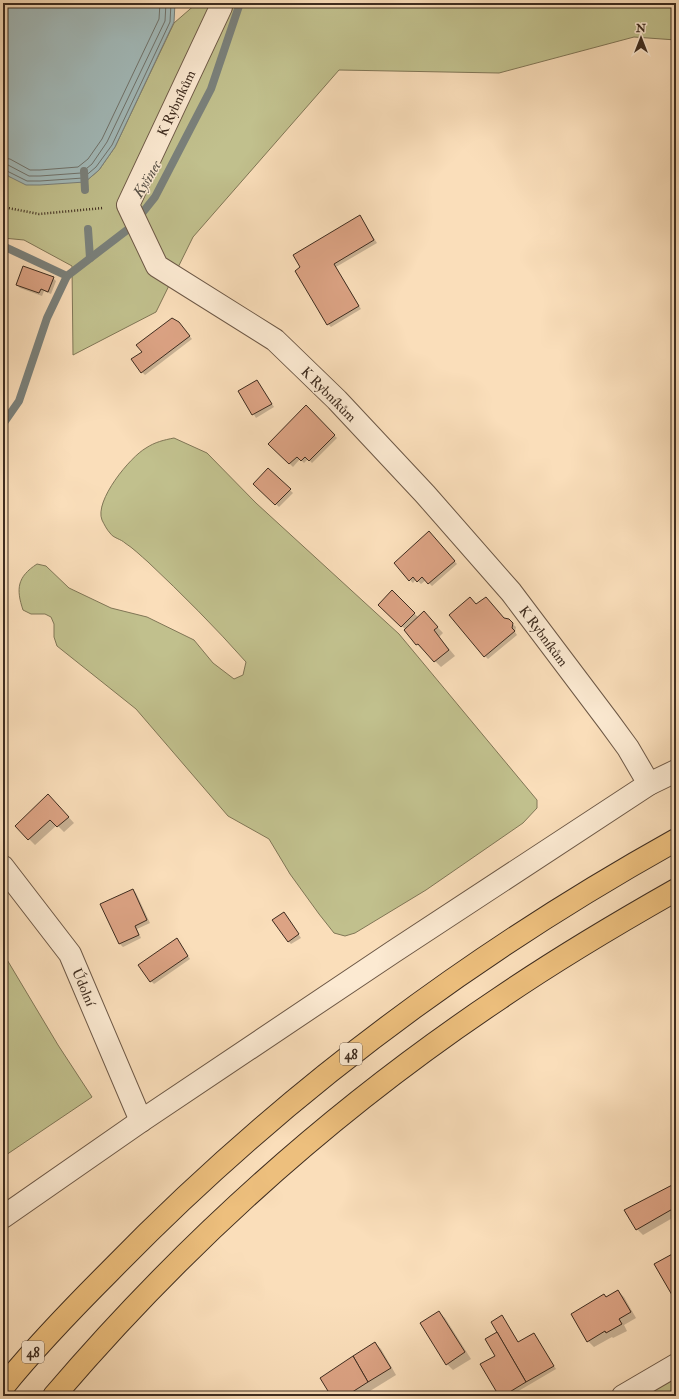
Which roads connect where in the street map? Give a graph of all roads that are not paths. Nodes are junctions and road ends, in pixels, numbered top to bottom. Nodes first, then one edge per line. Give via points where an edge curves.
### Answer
1 (221, 3) edge
2 (676, 771) edge
3 (649, 784) junction
4 (676, 840) edge
5 (3, 867) edge
6 (676, 890) edge
7 (141, 1121) junction
8 (3, 1217) edge
9 (676, 1365) edge
10 (3, 1387) edge
11 (54, 1396) edge
12 (623, 1396) edge

1 - 3 street, K Rybníkům via 128,206 157,266 275,340 342,406 425,494 511,592 628,748
2 - 3 street
3 - 7 street via 392,952
4 - 10 highway, 48 via 591,890 459,974 301,1094 223,1161 135,1245 64,1317
5 - 7 street, Údolní via 70,954
6 - 11 highway via 572,950 498,999 376,1088 321,1132 228,1215 132,1308
7 - 8 street
9 - 12 street

